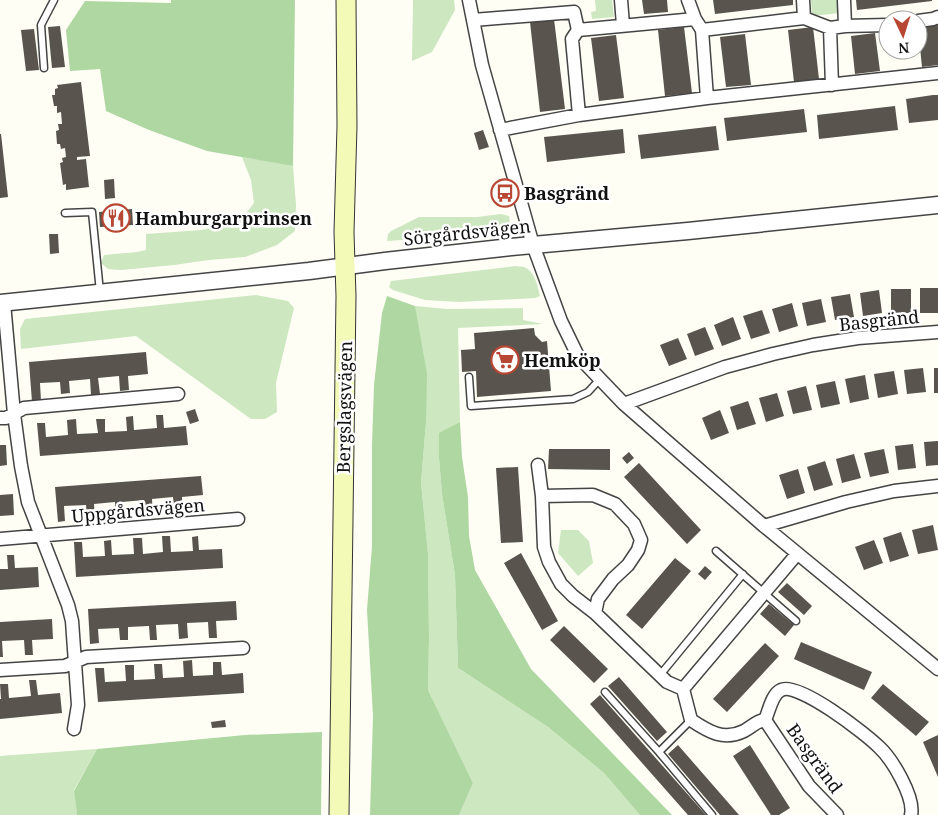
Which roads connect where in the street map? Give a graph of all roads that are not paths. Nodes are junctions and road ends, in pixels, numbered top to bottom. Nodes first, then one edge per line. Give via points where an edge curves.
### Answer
1 (54, 0) edge
2 (346, 0) edge
3 (469, 0) edge
4 (621, 0) edge
5 (688, 0) edge
6 (803, 0) edge
7 (844, 0) edge
8 (804, 18) junction
9 (695, 19) junction
10 (473, 20) junction
11 (878, 25) edge
12 (623, 26) junction
13 (845, 26) junction
14 (830, 28) junction
15 (578, 30) junction
16 (702, 30) junction
17 (44, 68) dead end
18 (938, 73) edge
19 (832, 85) junction
20 (707, 98) junction
21 (579, 115) junction
22 (500, 130) junction
23 (938, 205) edge
24 (65, 213) dead end
25 (533, 245) junction
26 (345, 266) junction
27 (101, 293) junction
28 (2, 303) edge
29 (938, 332) edge
30 (469, 377) dead end
31 (600, 379) junction
32 (178, 394) dead end
33 (624, 404) junction
34 (14, 414) junction
35 (0, 418) edge
36 (538, 465) dead end
37 (938, 486) edge
38 (542, 496) junction
39 (238, 519) dead end
40 (764, 526) junction
41 (41, 536) junction
42 (0, 539) edge
43 (716, 551) dead end
44 (797, 554) junction
45 (743, 574) junction
46 (764, 593) junction
47 (595, 613) junction
48 (796, 621) dead end
49 (243, 648) dead end
50 (75, 661) junction
51 (938, 669) edge
52 (0, 670) edge
53 (660, 675) junction
54 (683, 689) junction
55 (606, 692) dead end
56 (692, 720) junction
57 (765, 720) junction
58 (74, 729) dead end
59 (660, 752) junction
60 (339, 815) edge
61 (712, 815) edge
62 (837, 815) edge
63 (911, 815) edge

1 - 17 lane via 41,25
2 - 26 main road, Bergslagsvägen
3 - 10 street
4 - 12 street
5 - 9 street
6 - 8 street
7 - 13 street
8 - 14 street
8 - 16 street
9 - 12 street
9 - 16 street
10 - 15 street via 574,12
10 - 22 street
11 - 13 street
12 - 15 street
13 - 14 street
14 - 19 street
15 - 21 street via 572,39
16 - 20 street
18 - 19 street
19 - 20 street
20 - 21 street
21 - 22 street
22 - 25 street
23 - 25 street, Sörgårdsvägen
24 - 27 lane via 92,212
25 - 26 street, Sörgårdsvägen
25 - 31 street via 561,321 578,356
26 - 27 street, Sörgårdsvägen
26 - 60 main road, Bergslagsvägen
27 - 28 street, Sörgårdsvägen
28 - 34 street
29 - 33 street, Basgränd via 858,338 805,347 725,367
30 - 31 lane via 471,406 573,399 588,392
31 - 33 street
32 - 34 street via 24,408
33 - 40 street
34 - 35 street
34 - 41 street via 28,502
36 - 38 street
37 - 40 street via 884,493
38 - 47 street via 544,547 549,562 561,584
38 - 47 street via 593,495 615,504 634,524 641,540 638,550 598,599
39 - 41 street, Uppgårdsvägen
40 - 44 street
41 - 42 street, Uppgårdsvägen
41 - 50 street via 68,604
43 - 45 lane
44 - 46 street
44 - 51 street
45 - 46 lane
45 - 53 lane
46 - 48 lane
46 - 54 street
47 - 53 street
49 - 50 street via 86,657
50 - 52 street via 65,666
50 - 58 street via 78,705
53 - 54 street
54 - 56 street
55 - 59 lane
56 - 57 street, Basgränd via 716,734 731,736
56 - 59 lane
57 - 62 street, Basgränd via 809,786
57 - 63 street, Basgränd via 779,690 786,688 807,696 845,719 880,748 901,775
59 - 61 lane

